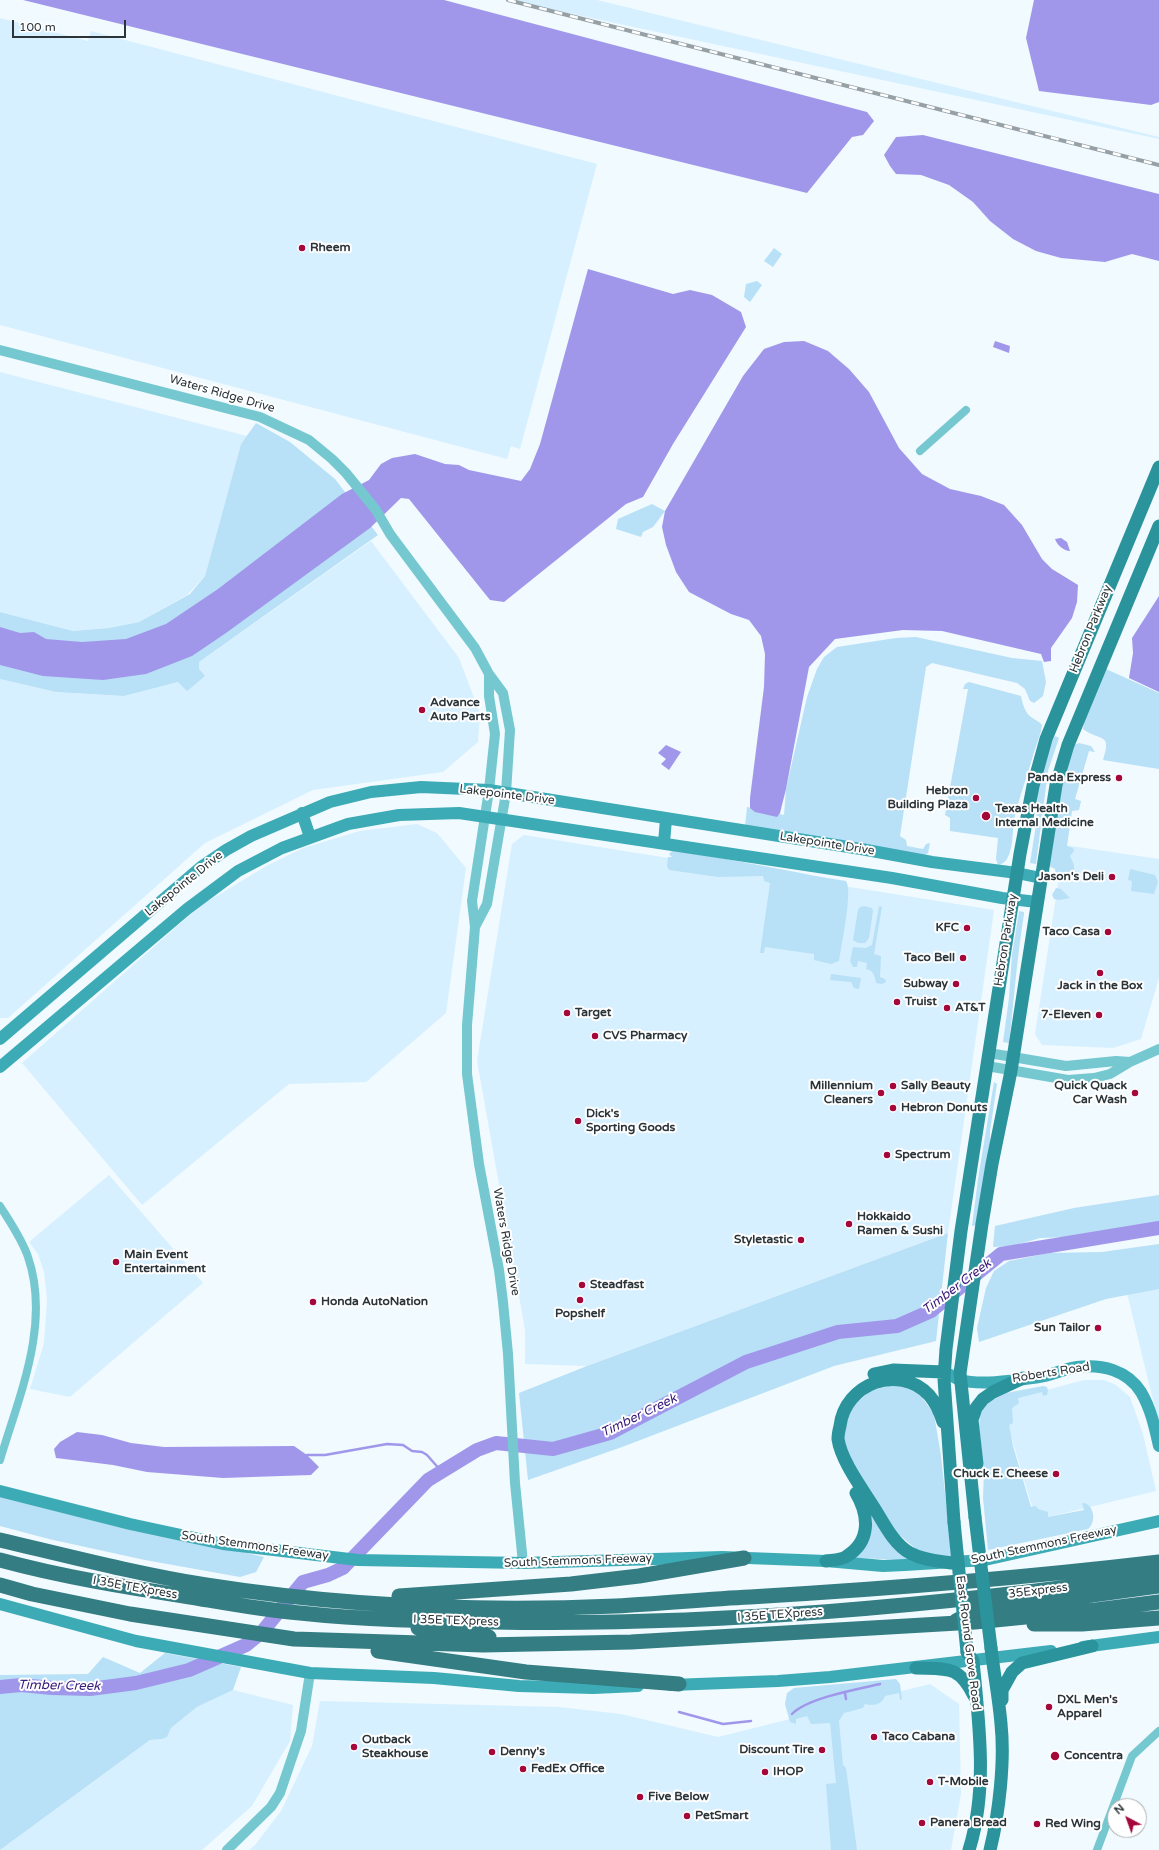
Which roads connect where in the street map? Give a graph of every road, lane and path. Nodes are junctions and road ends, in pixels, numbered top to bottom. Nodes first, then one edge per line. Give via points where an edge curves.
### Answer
1 (0, 350) edge
2 (966, 410) dead end
3 (920, 451) dead end
4 (1158, 471) edge
5 (1154, 489) edge
6 (1159, 526) edge
7 (489, 674) junction
8 (1053, 721) junction
9 (1075, 729) junction
10 (489, 790) junction
11 (506, 793) junction
12 (302, 813) junction
13 (484, 816) junction
14 (666, 818) junction
15 (501, 819) junction
16 (310, 837) junction
17 (664, 843) junction
18 (1017, 873) junction
19 (1041, 878) junction
20 (172, 892) junction
21 (1013, 899) junction
22 (1037, 902) junction
23 (187, 909) junction
24 (475, 927) junction
25 (10, 1031) junction
26 (0, 1039) edge
27 (25, 1047) junction
28 (1159, 1050) edge
29 (989, 1053) junction
30 (1130, 1062) junction
31 (1, 1064) edge
32 (1011, 1064) junction
33 (987, 1066) junction
34 (0, 1206) edge
35 (944, 1372) junction
36 (1023, 1378) junction
37 (960, 1380) junction
38 (947, 1436) junction
39 (1159, 1446) edge
40 (967, 1453) joint
41 (0, 1459) edge
42 (0, 1491) edge
43 (972, 1493) junction
44 (1159, 1521) edge
45 (0, 1540) edge
46 (0, 1552) edge
47 (1159, 1553) edge
48 (744, 1558) junction
49 (0, 1560) edge
50 (826, 1561) junction
51 (1159, 1562) edge
52 (523, 1563) junction
53 (951, 1563) junction
54 (1159, 1575) edge
55 (999, 1579) junction
56 (0, 1585) edge
57 (207, 1585) junction
58 (1159, 1586) edge
59 (338, 1600) junction
60 (1159, 1602) edge
61 (0, 1604) edge
62 (917, 1605) junction
63 (614, 1606) junction
64 (301, 1614) junction
65 (1159, 1618) edge
66 (1012, 1619) junction
67 (950, 1624) junction
68 (1159, 1637) edge
69 (294, 1640) junction
70 (550, 1645) junction
71 (1092, 1646) junction
72 (991, 1653) junction
73 (970, 1657) junction
74 (916, 1668) junction
75 (310, 1673) junction
76 (679, 1684) junction
77 (977, 1702) junction
78 (1002, 1726) junction
79 (1159, 1731) edge
80 (227, 1850) edge
81 (969, 1850) edge
82 (990, 1850) edge
83 (1097, 1850) edge

1 - 7 street, Waters Ridge Drive via 260,417 309,440 346,473 376,510 390,534 475,648
2 - 3 street
4 - 5 main road, Hebron Parkway
5 - 8 main road, Hebron Parkway
6 - 9 main road, Hebron Parkway
7 - 10 street, Waters Ridge Drive via 489,696 495,734
7 - 11 street, Waters Ridge Drive via 503,693 510,730
8 - 9 main road
8 - 18 main road, Hebron Parkway via 1033,786
9 - 19 main road, Hebron Parkway via 1056,785
10 - 11 main road, Lakepointe Drive
10 - 12 main road, Lakepointe Drive via 421,787 371,792 330,802
10 - 13 street, Waters Ridge Drive
11 - 14 main road, Lakepointe Drive
11 - 15 street, Waters Ridge Drive
12 - 16 main road
12 - 20 main road, Lakepointe Drive via 226,850
13 - 15 main road, Lakepointe Drive
13 - 16 main road, Lakepointe Drive via 459,813 399,814 348,824
13 - 24 street, Waters Ridge Drive via 472,901
14 - 17 main road
14 - 18 main road, Lakepointe Drive via 932,862
15 - 17 main road, Lakepointe Drive
15 - 24 street, Waters Ridge Drive via 487,904
16 - 23 main road, Lakepointe Drive via 282,848 238,871
17 - 21 main road, Lakepointe Drive
18 - 19 main road, Lakepointe Drive
18 - 21 main road, Hebron Parkway
19 - 22 main road, Hebron Parkway
20 - 23 main road
20 - 25 main road, Lakepointe Drive
21 - 22 main road, Lakepointe Drive
21 - 29 main road, Hebron Parkway
22 - 32 main road, Hebron Parkway
23 - 27 main road, Lakepointe Drive
24 - 52 street, Waters Ridge Drive via 467,1025 467,1074 479,1164 503,1302
25 - 26 main road, Lakepointe Drive
25 - 27 main road
27 - 31 main road, Lakepointe Drive
28 - 30 street
29 - 32 street
29 - 33 main road, Hebron Parkway
30 - 32 street via 1066,1066
30 - 32 street via 1110,1074 1068,1080
32 - 33 street
32 - 37 main road, Hebron Parkway via 982,1224
33 - 35 main road, Hebron Parkway via 961,1231
34 - 41 street via 28,1256 36,1302 35,1333
35 - 37 main road, Roberts Road
35 - 38 main road, Hebron Parkway
35 - 50 main road via 893,1370 877,1373 856,1385 842,1400 833,1420 832,1446 838,1463 865,1509 866,1524 862,1539 855,1550 846,1557
36 - 37 main road, Roberts Road via 983,1382
36 - 39 main road, Roberts Road via 1040,1377 1077,1367 1106,1367 1118,1371 1131,1380 1141,1392 1152,1415
36 - 43 main road via 993,1392 976,1408 972,1420 978,1478
37 - 40 main road, Hebron Parkway
38 - 53 main road via 937,1406 928,1394 910,1383 888,1380 867,1386 854,1395 842,1414 838,1438 844,1456 860,1485 900,1545 910,1553 923,1558
38 - 73 main road, East Round Grove Road, bridge
40 - 43 main road, East Round Grove Road
42 - 52 main road, South Stemmons Freeway via 161,1531 260,1549 358,1560
43 - 72 main road, East Round Grove Road, bridge
44 - 53 main road, South Stemmons Freeway via 985,1560
45 - 57 highway, South Stemmons Freeway via 136,1572
46 - 57 highway via 121,1578
47 - 55 highway
48 - 50 main road, South Stemmons Freeway
48 - 52 main road, South Stemmons Freeway via 694,1557
48 - 59 highway via 639,1576 572,1584
49 - 64 highway, I 35E TEXpress via 39,1571
50 - 53 main road, South Stemmons Freeway via 883,1566
51 - 55 highway, South Stemmons Freeway
54 - 62 highway, 35Express
55 - 63 highway, South Stemmons Freeway via 844,1592
56 - 69 highway via 39,1596 177,1622
57 - 59 highway, South Stemmons Freeway
58 - 67 highway via 975,1611
59 - 63 highway, South Stemmons Freeway via 470,1607
60 - 66 highway
61 - 75 main road via 136,1641
62 - 63 highway
62 - 64 highway, I 35E TEXpress via 704,1620 614,1623 454,1621
64 - 70 highway
65 - 66 highway via 1040,1625
66 - 67 highway
67 - 70 highway
68 - 71 main road
69 - 70 highway via 423,1645
69 - 76 highway via 526,1672
71 - 72 main road
71 - 78 main road via 1022,1663 1012,1672 1002,1690
72 - 73 main road
72 - 78 main road, East Round Grove Road
73 - 74 main road
73 - 77 main road, East Round Grove Road
74 - 76 main road via 778,1681
74 - 77 main road via 948,1669 960,1674
75 - 76 main road via 434,1678 519,1686 593,1688
75 - 80 street via 301,1731 280,1793 271,1808
77 - 81 main road, East Round Grove Road via 980,1773 978,1805
78 - 82 main road, East Round Grove Road via 1001,1773
79 - 83 street via 1132,1756

